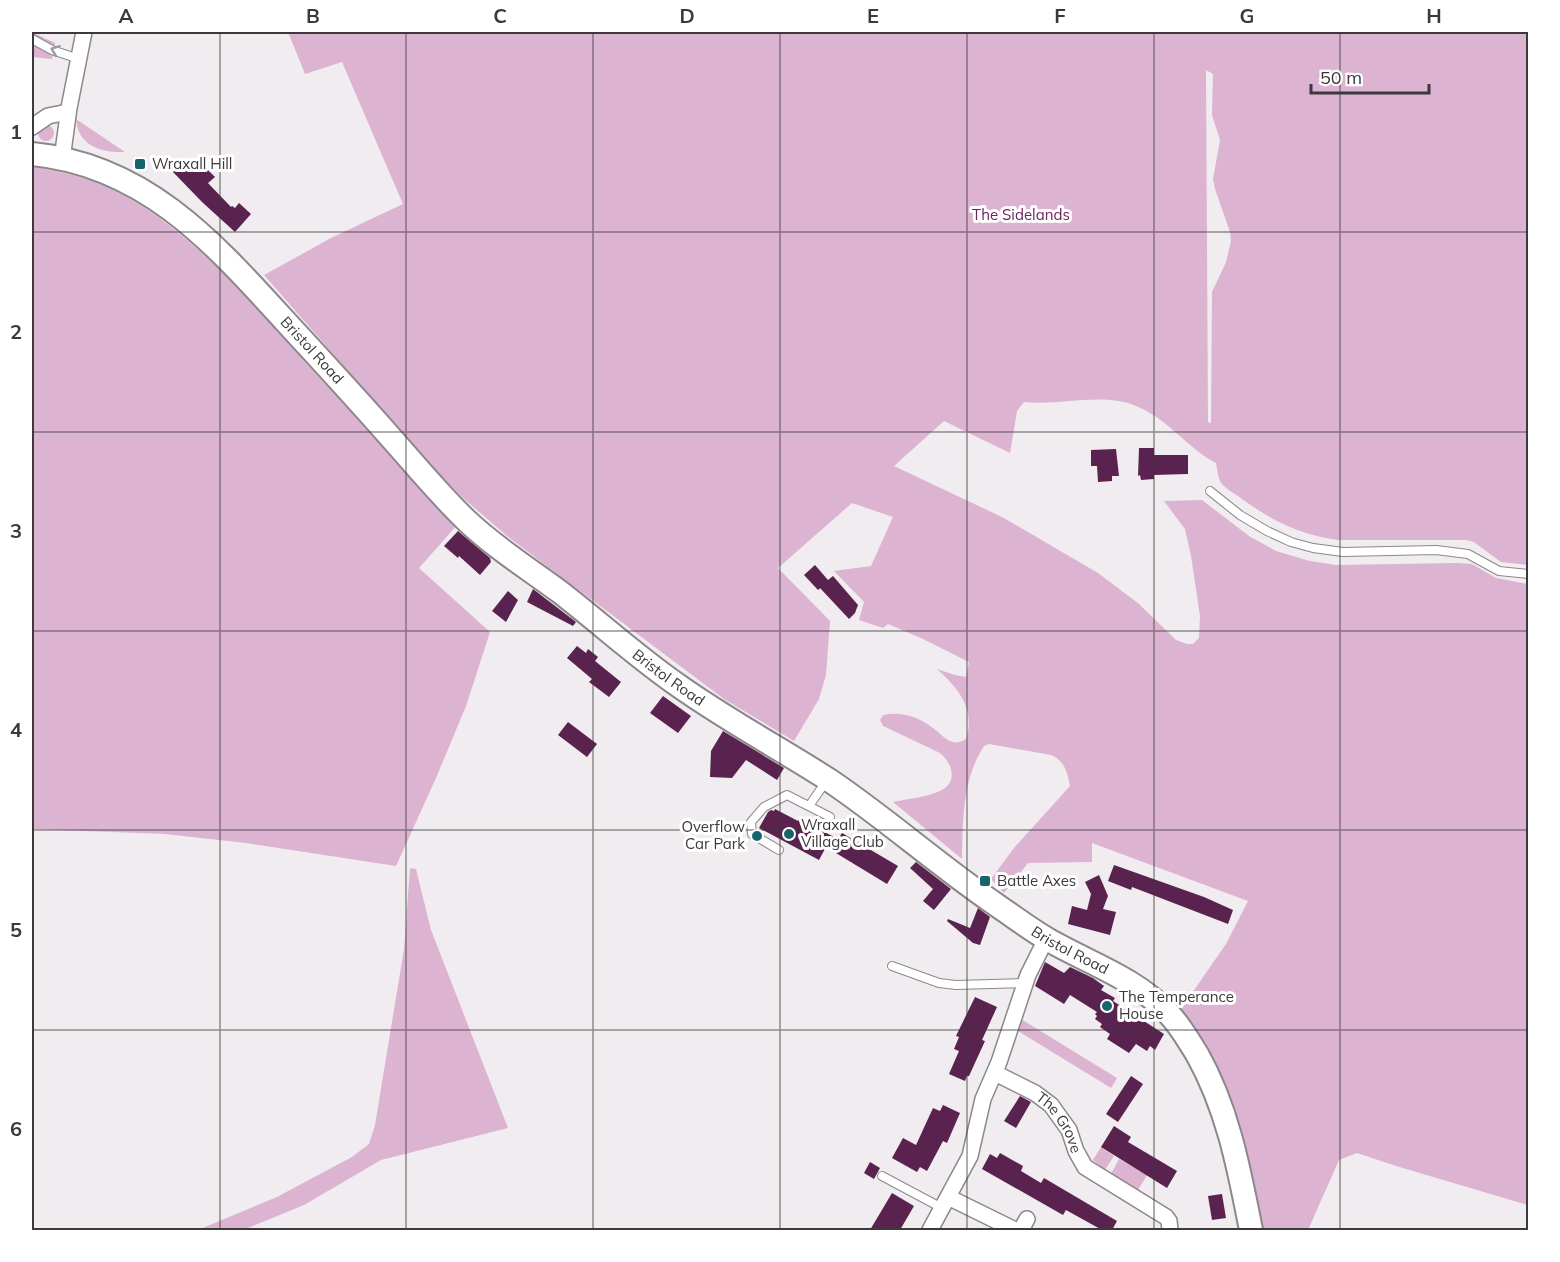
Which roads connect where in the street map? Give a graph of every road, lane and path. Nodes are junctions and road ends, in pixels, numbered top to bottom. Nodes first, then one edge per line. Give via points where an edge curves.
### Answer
1 (84, 32) edge
2 (32, 39) edge
3 (79, 59) junction
4 (68, 112) junction
5 (32, 127) edge
6 (32, 154) edge
7 (62, 159) junction
8 (1210, 491) dead end
9 (1528, 574) edge
10 (827, 780) junction
11 (809, 806) junction
12 (830, 817) dead end
13 (779, 850) dead end
14 (1046, 939) junction
15 (892, 966) dead end
16 (1025, 983) junction
17 (995, 1073) junction
18 (882, 1176) dead end
19 (945, 1202) junction
20 (930, 1230) edge
21 (1016, 1230) edge
22 (1170, 1230) edge
23 (1251, 1230) edge

1 - 3 street
3 -> 2 lane
3 - 4 street
4 - 5 street via 48,116
4 - 7 street
6 - 7 main road, Bristol Road
7 - 10 main road, Bristol Road via 123,180 188,221 237,268 469,523 679,687
8 - 9 lane via 1268,531 1313,548 1343,552 1436,550 1468,554 1499,571
10 - 11 lane
10 - 14 main road, Bristol Road
11 - 12 lane
11 - 13 lane via 788,795 764,807 751,822 752,834
14 - 16 street
14 - 23 main road, Bristol Road via 1137,987 1174,1018 1209,1075 1218,1098
15 - 16 lane via 939,983
16 - 17 street
17 - 19 street via 980,1110 970,1156
17 - 22 street, The Grove via 1043,1099 1064,1121 1085,1167 1141,1209 1168,1219
18 - 19 lane
19 - 20 street
19 - 21 street

